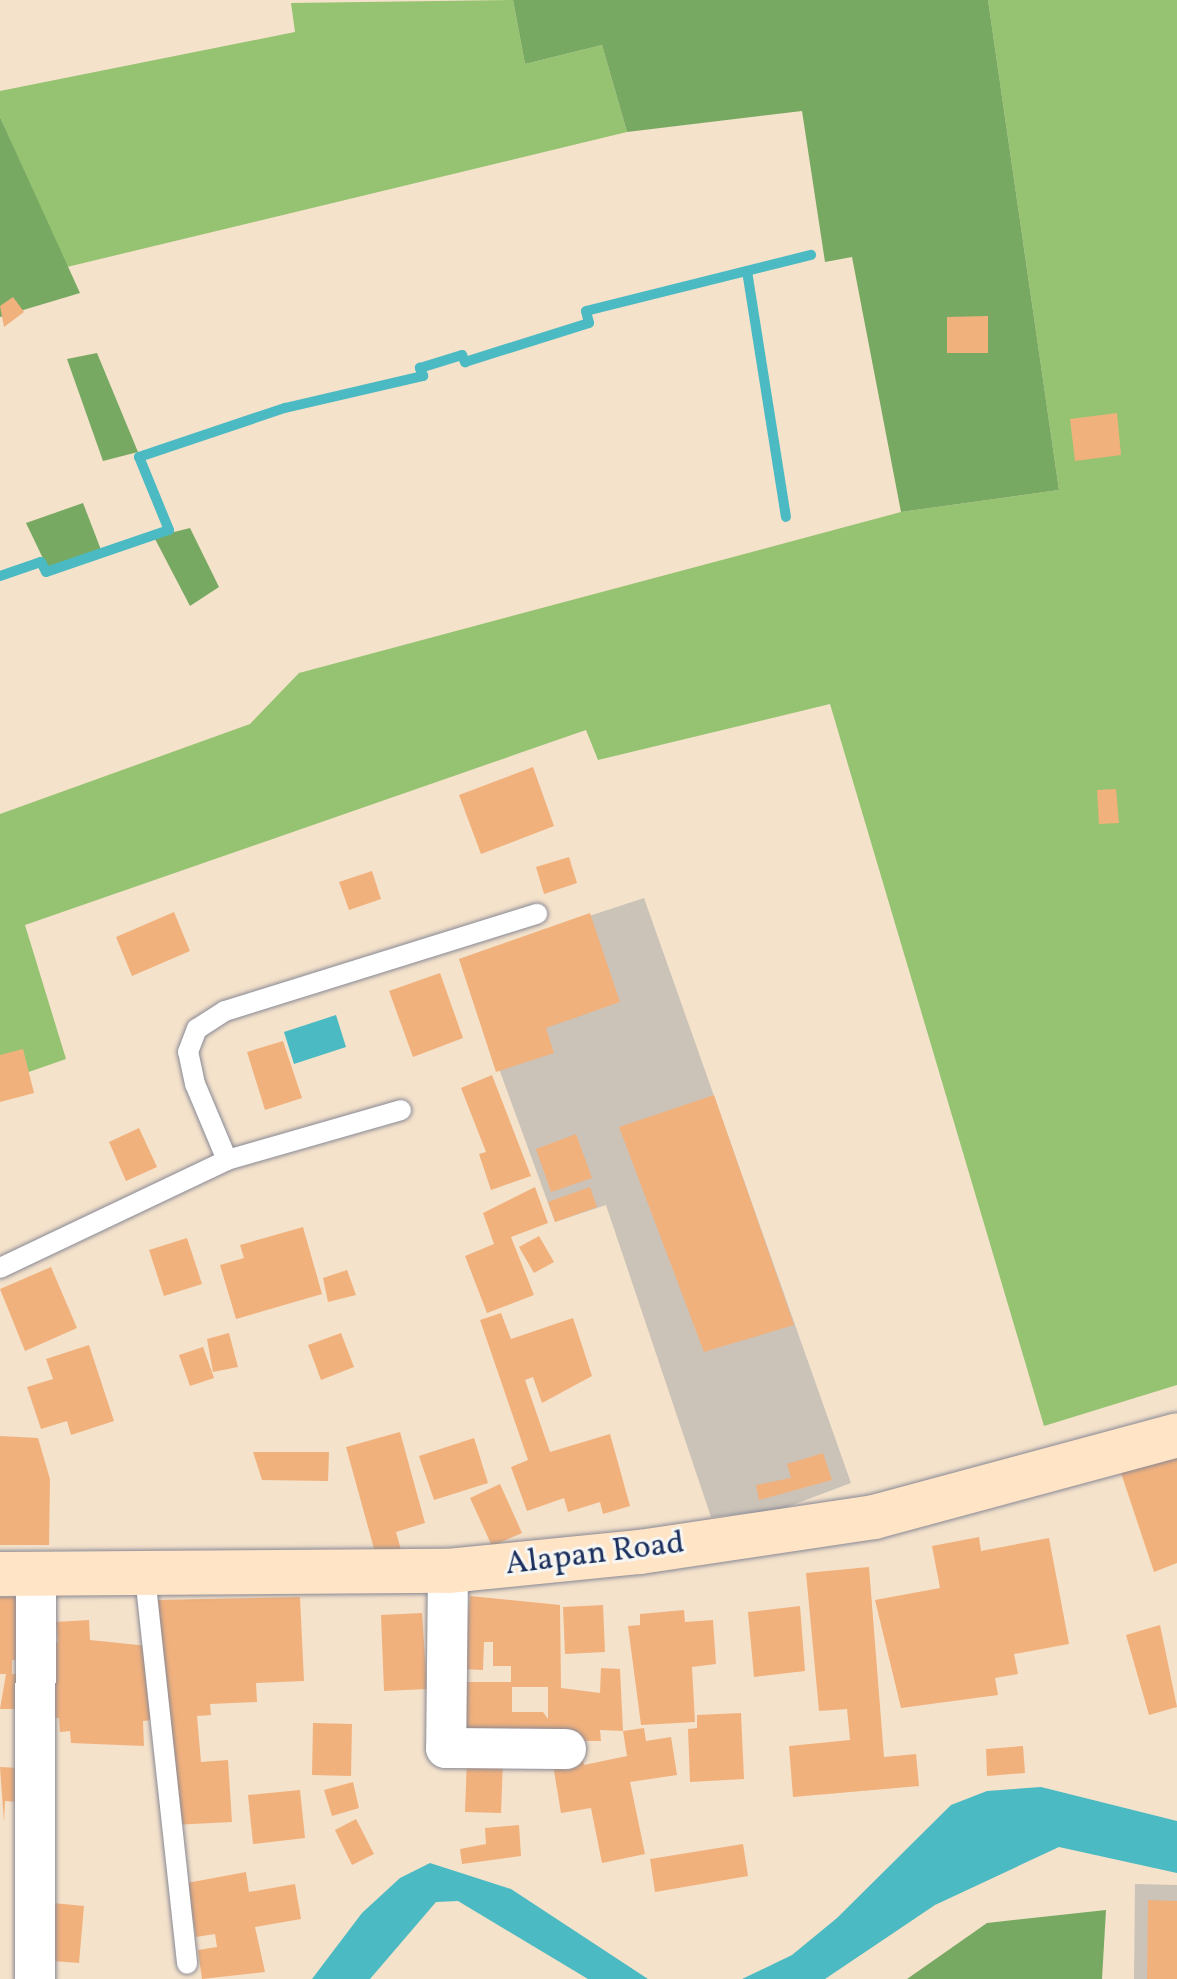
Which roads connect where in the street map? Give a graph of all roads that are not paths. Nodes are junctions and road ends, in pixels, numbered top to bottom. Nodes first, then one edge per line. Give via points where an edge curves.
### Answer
1 (537, 914) dead end
2 (401, 1110) dead end
3 (227, 1160) junction
4 (0, 1268) edge
5 (1177, 1435) edge
6 (448, 1571) junction
7 (18, 1576) edge
8 (145, 1576) junction
9 (566, 1749) dead end
10 (187, 1964) dead end
11 (35, 1979) edge

1 - 3 lane via 225,1011 197,1029 188,1052 195,1084
2 - 3 lane
3 - 4 lane
5 - 6 street, Alapan Road via 874,1517
6 - 8 street, Alapan Road
6 - 9 street via 446,1748
7 - 8 street, Alapan Road
7 - 11 street
8 - 10 lane

